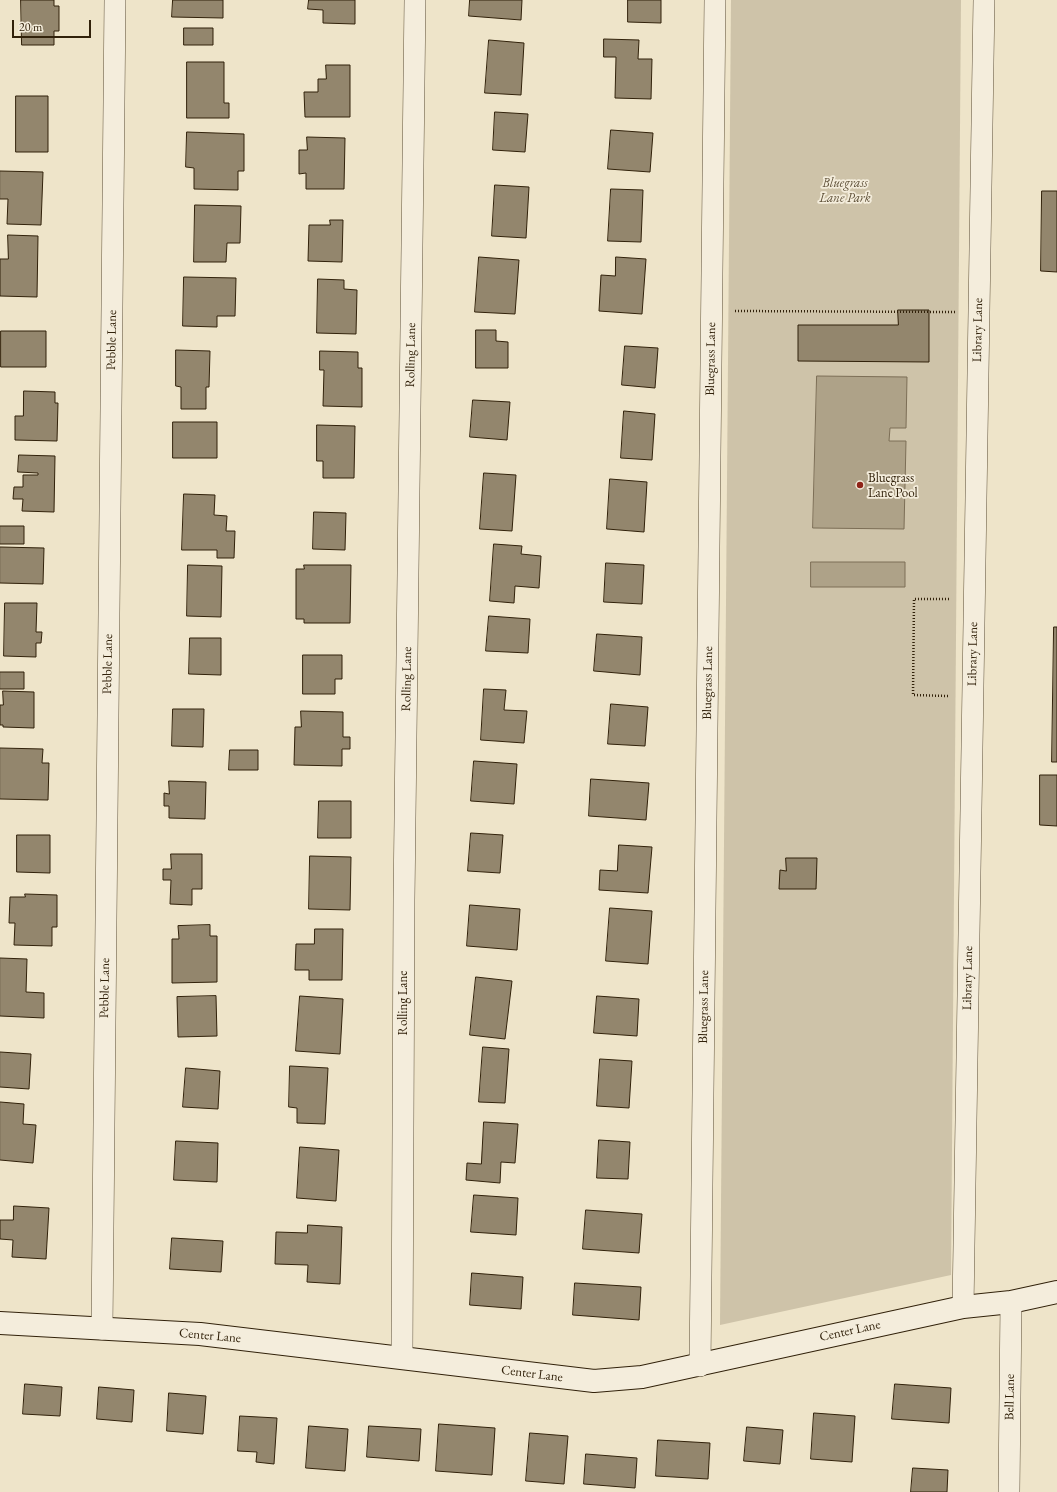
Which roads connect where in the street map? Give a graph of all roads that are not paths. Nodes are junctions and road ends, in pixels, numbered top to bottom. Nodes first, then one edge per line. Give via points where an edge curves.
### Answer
1 (115, 0) edge
2 (415, 0) edge
3 (715, 0) edge
4 (984, 0) edge
5 (1057, 1292) edge
6 (1011, 1302) junction
7 (963, 1307) junction
8 (0, 1323) edge
9 (102, 1329) junction
10 (402, 1358) junction
11 (700, 1366) junction
12 (1009, 1492) edge

1 - 9 street, Pebble Lane
2 - 10 street, Rolling Lane via 404,908
3 - 11 street, Bluegrass Lane
4 - 7 street, Library Lane
5 - 6 street, Center Lane
6 - 7 street, Center Lane
6 - 12 street, Bell Lane
7 - 11 street, Center Lane
8 - 9 street, Center Lane
9 - 10 street, Center Lane via 200,1334
10 - 11 street, Center Lane via 594,1381 642,1377

